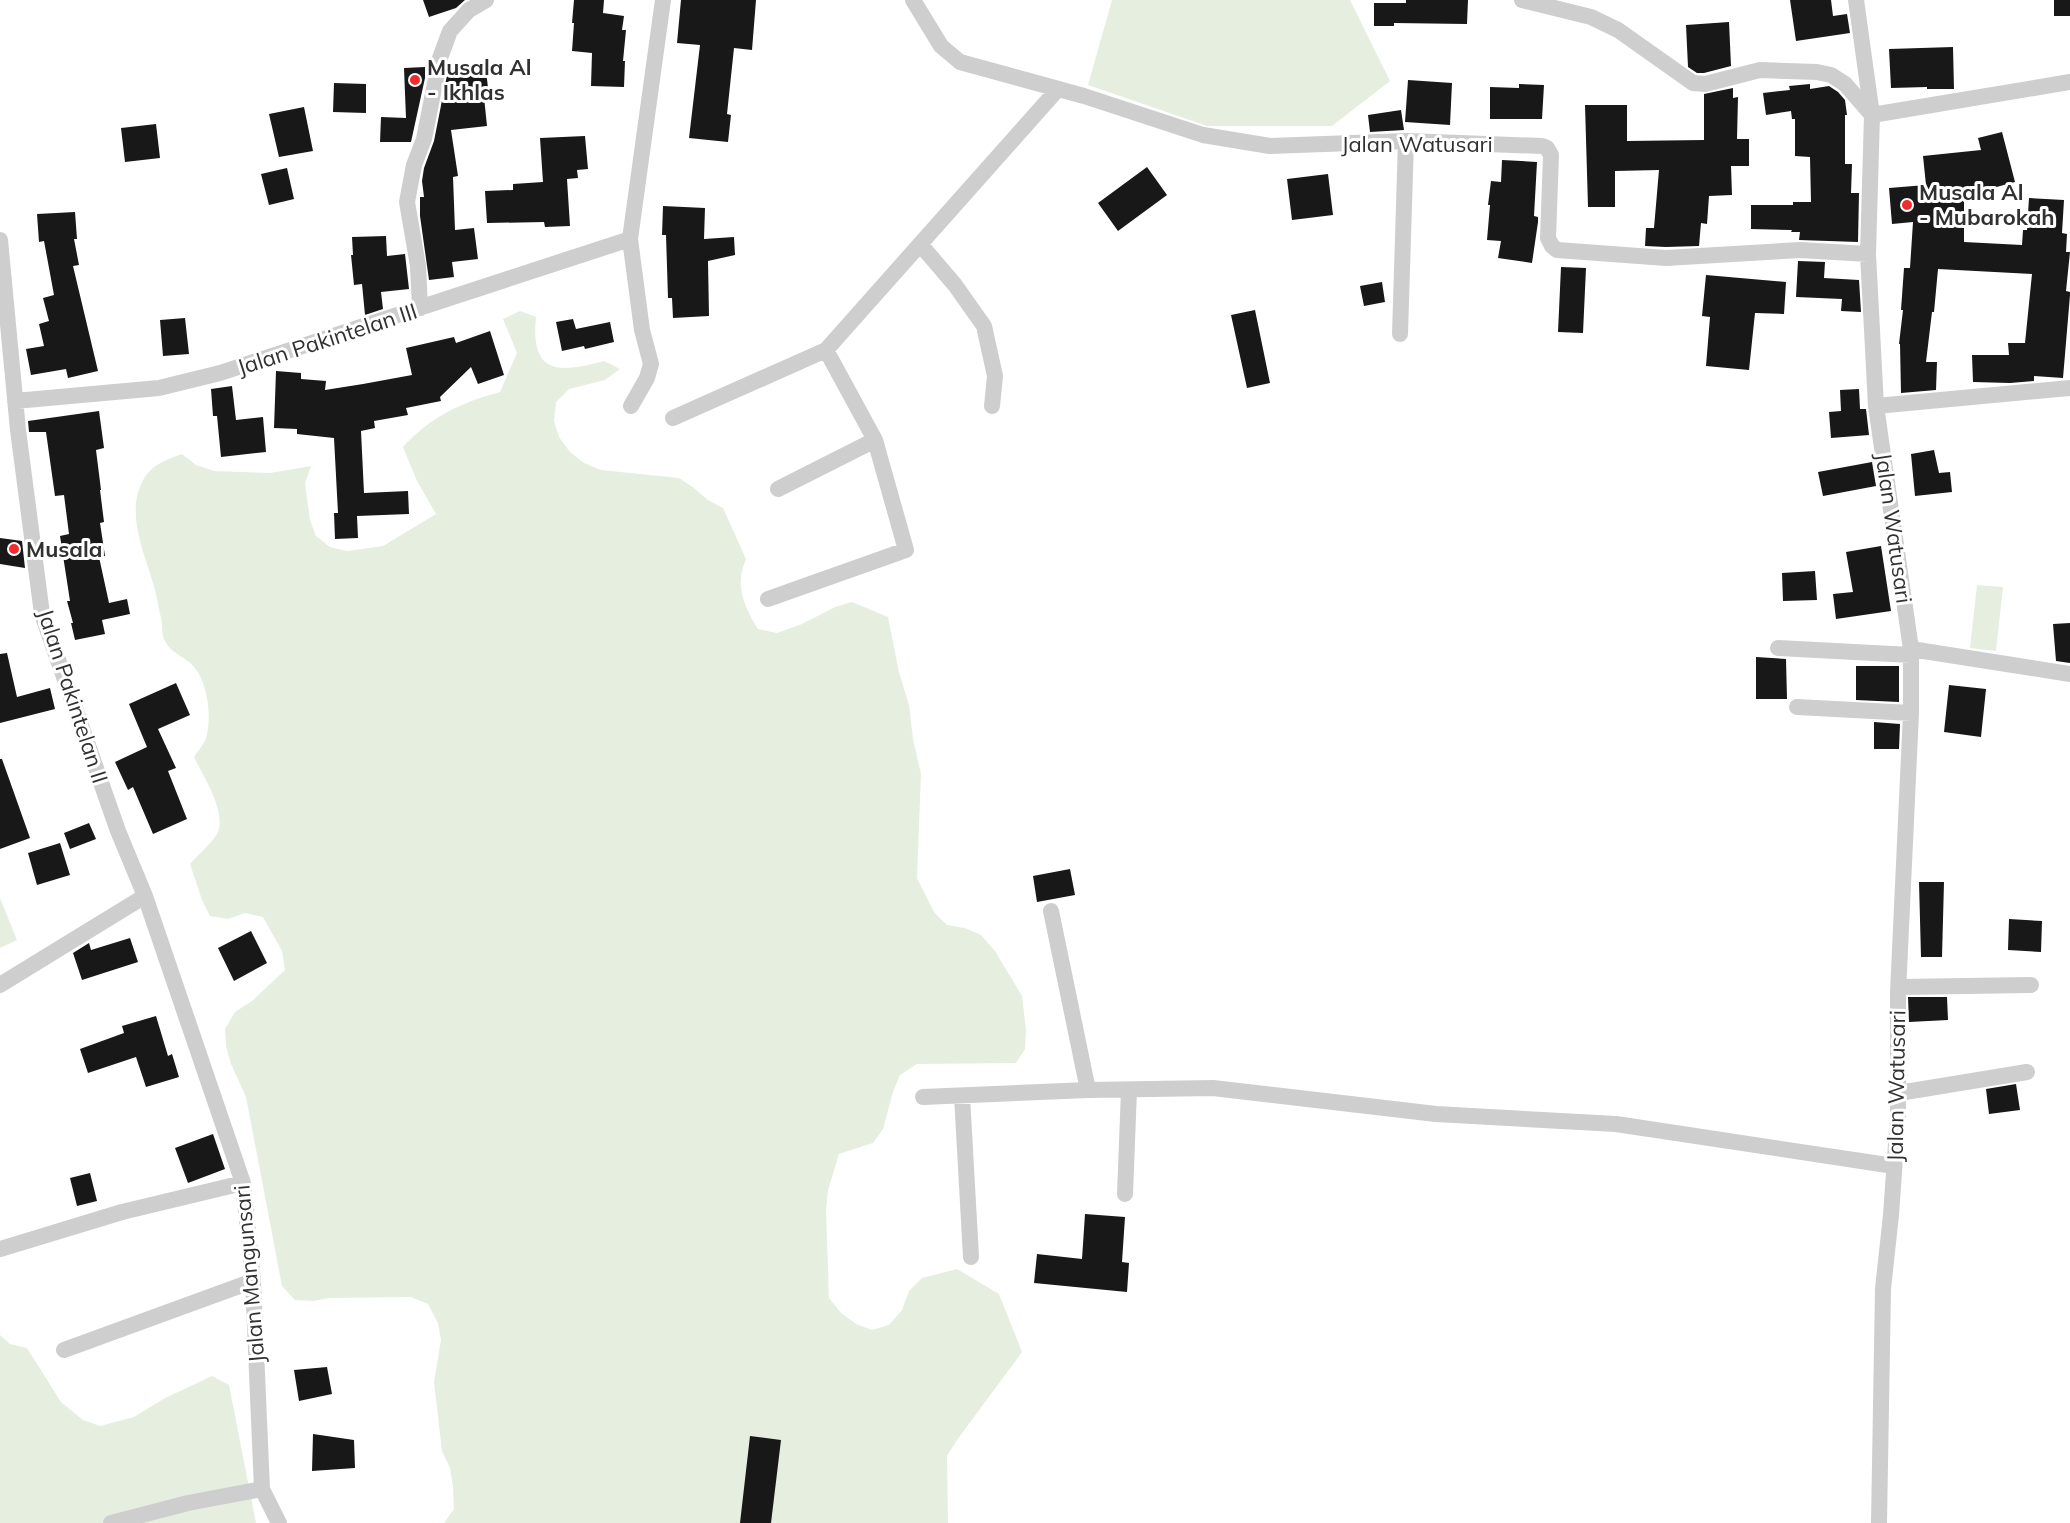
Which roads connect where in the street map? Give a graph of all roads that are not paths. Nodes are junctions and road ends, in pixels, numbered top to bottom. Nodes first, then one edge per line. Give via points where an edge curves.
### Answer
1 (486, 0) edge
2 (663, 0) edge
3 (913, 0) edge
4 (1522, 0) edge
5 (1856, 0) edge
6 (2070, 82) edge
7 (1058, 89) junction
8 (1872, 115) junction
9 (1406, 141) junction
10 (630, 238) junction
11 (0, 240) edge
12 (920, 244) junction
13 (1868, 254) junction
14 (420, 308) junction
15 (1400, 334) dead end
16 (826, 350) junction
17 (2070, 388) edge
18 (15, 402) junction
19 (631, 406) dead end
20 (992, 406) dead end
21 (1876, 406) junction
22 (673, 418) dead end
23 (875, 440) junction
24 (778, 489) dead end
25 (768, 599) dead end
26 (1778, 648) dead end
27 (1911, 652) junction
28 (2070, 674) edge
29 (1797, 706) dead end
30 (1911, 713) junction
31 (145, 896) junction
32 (1051, 911) dead end
33 (0, 985) edge
34 (2031, 986) dead end
35 (1899, 987) junction
36 (2027, 1072) dead end
37 (1088, 1090) junction
38 (1129, 1090) junction
39 (1899, 1093) junction
40 (962, 1096) junction
41 (923, 1097) dead end
42 (1894, 1166) junction
43 (243, 1183) junction
44 (1125, 1194) dead end
45 (0, 1249) edge
46 (970, 1257) dead end
47 (253, 1281) junction
48 (64, 1350) dead end
49 (262, 1489) junction
50 (111, 1523) edge
51 (279, 1523) edge
52 (1879, 1523) edge

1 - 14 street via 469,10 450,31 414,165 407,202 418,266
2 - 10 street
3 - 7 street, Jalan Watusari via 941,46 960,62
4 - 8 street via 1600,21 1693,83 1705,84 1760,70 1818,72 1845,84
5 - 8 street, Jalan Watusari
6 - 8 street
7 - 9 street, Jalan Watusari via 1203,135 1270,146
7 - 12 street
8 - 13 street, Jalan Watusari
9 - 13 street, Jalan Watusari via 1547,148 1551,155 1548,238 1557,250 1666,258 1800,250
9 - 15 street
10 - 14 street, Jalan Pakintelan III
10 - 19 street via 642,330 651,364
11 - 18 street, Jalan Pakintelan II
12 - 16 street
12 - 20 street via 984,326 995,376
13 - 21 street, Jalan Watusari
14 - 18 street, Jalan Pakintelan III via 220,374 159,388
16 - 22 street
16 - 23 street
17 - 21 street
18 - 31 street, Jalan Pakintelan II via 42,614 118,831
21 - 27 street, Jalan Watusari
23 - 24 street
23 - 25 street via 906,550
26 - 27 street
27 - 28 street
27 - 30 street, Jalan Watusari
29 - 30 street
30 - 35 street, Jalan Watusari
31 - 33 street
31 - 43 street, Jalan Mangunsari
32 - 37 street
34 - 35 street
35 - 39 street, Jalan Watusari
36 - 39 street
37 - 38 street
37 - 40 street
38 - 42 street via 1213,1088 1436,1114 1616,1124
38 - 44 street
39 - 42 street, Jalan Watusari
40 - 41 street
40 - 46 street
42 - 52 street, Jalan Watusari via 1883,1289
43 - 45 street via 122,1212
43 - 47 street, Jalan Mangunsari
47 - 48 street
47 - 49 street, Jalan Mangunsari
49 - 50 street
49 - 51 street

